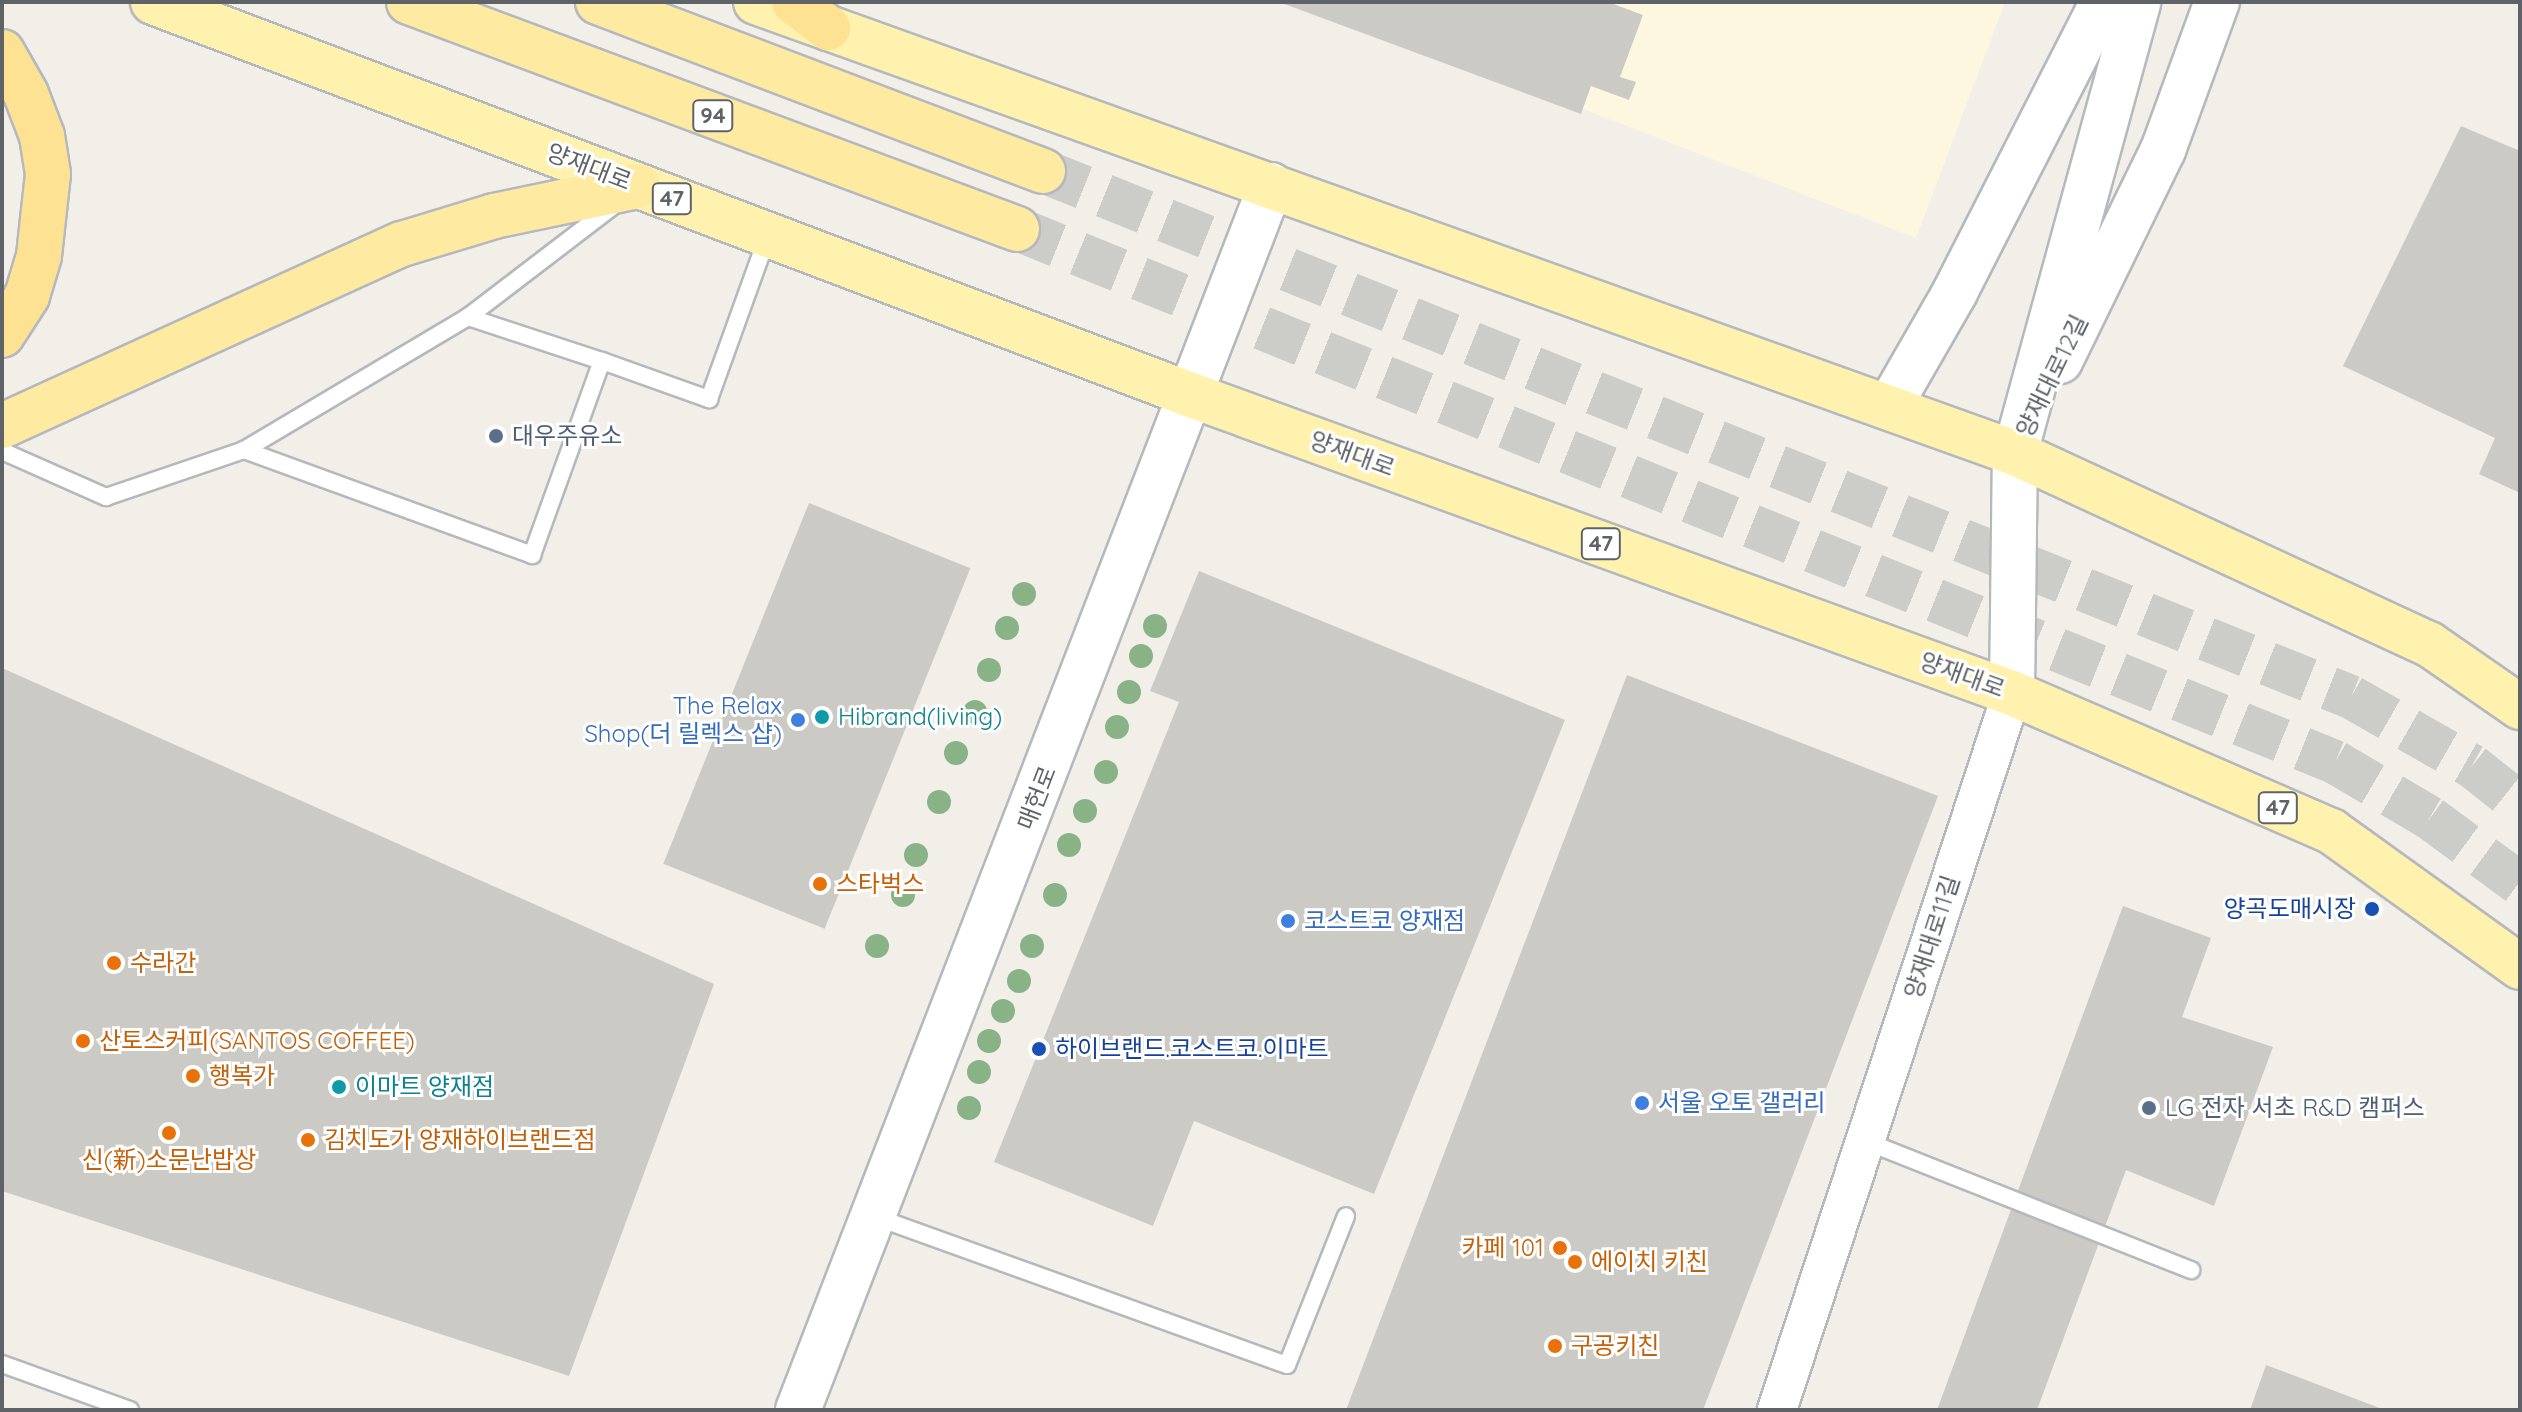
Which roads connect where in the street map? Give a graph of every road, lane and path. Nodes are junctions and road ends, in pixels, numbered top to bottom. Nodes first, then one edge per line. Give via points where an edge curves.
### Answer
1 (153, 2) edge
2 (409, 2) edge
3 (598, 2) edge
4 (756, 2) edge
5 (794, 2) edge
6 (2103, 2) edge
7 (2138, 2) edge
8 (2217, 2) edge
9 (828, 28) junction
10 (2, 52) edge
11 (1043, 171) tunnel mouth
12 (1271, 185) junction
13 (638, 186) junction
14 (1017, 229) tunnel mouth
15 (768, 235) junction
16 (468, 317) junction
17 (2, 335) edge
18 (602, 361) junction
19 (1191, 395) junction
20 (1889, 407) junction
21 (2, 426) edge
22 (244, 450) junction
23 (2, 451) edge
24 (2015, 453) junction
25 (2012, 693) junction
26 (2520, 707) edge
27 (2520, 967) edge
28 (1865, 1141) junction
29 (871, 1216) junction
30 (1346, 1216) dead end
31 (2191, 1270) dead end
32 (2, 1364) edge
33 (130, 1410) edge
34 (798, 1410) edge
35 (1777, 1410) edge

1 - 13 main road, 양재대로 / 47
2 - 14 highway, 94
3 - 11 highway
4 - 9 main road
5 - 9 highway
6 - 20 main road via 1955,292
7 - 24 main road, 양재대로12길
8 - 24 main road, 양재대로12길 via 2163,150
9 - 12 main road
10 - 17 highway via 42,136 48,174 39,256 27,296
12 - 19 main road, 매헌로
12 - 20 main road
13 - 15 main road, 양재대로 / 47
13 - 16 lane
13 - 21 highway via 494,216 402,244
15 - 18 lane via 709,399
15 - 19 main road, 양재대로 / 47
16 - 18 lane
16 - 22 lane
18 - 22 lane via 532,555
19 - 25 main road, 양재대로 / 47
19 - 29 main road, 매헌로 via 944,1041
20 - 24 main road
22 - 23 lane via 106,497
24 - 25 main road, 양재대로11길
24 - 26 main road via 2429,644
25 - 27 main road, 양재대로 / 47 via 2331,831
25 - 28 street, 양재대로11길
28 - 31 lane
28 - 35 street, 양재대로11길
29 - 30 lane via 1287,1365
29 - 34 main road, 매헌로
32 - 33 lane

